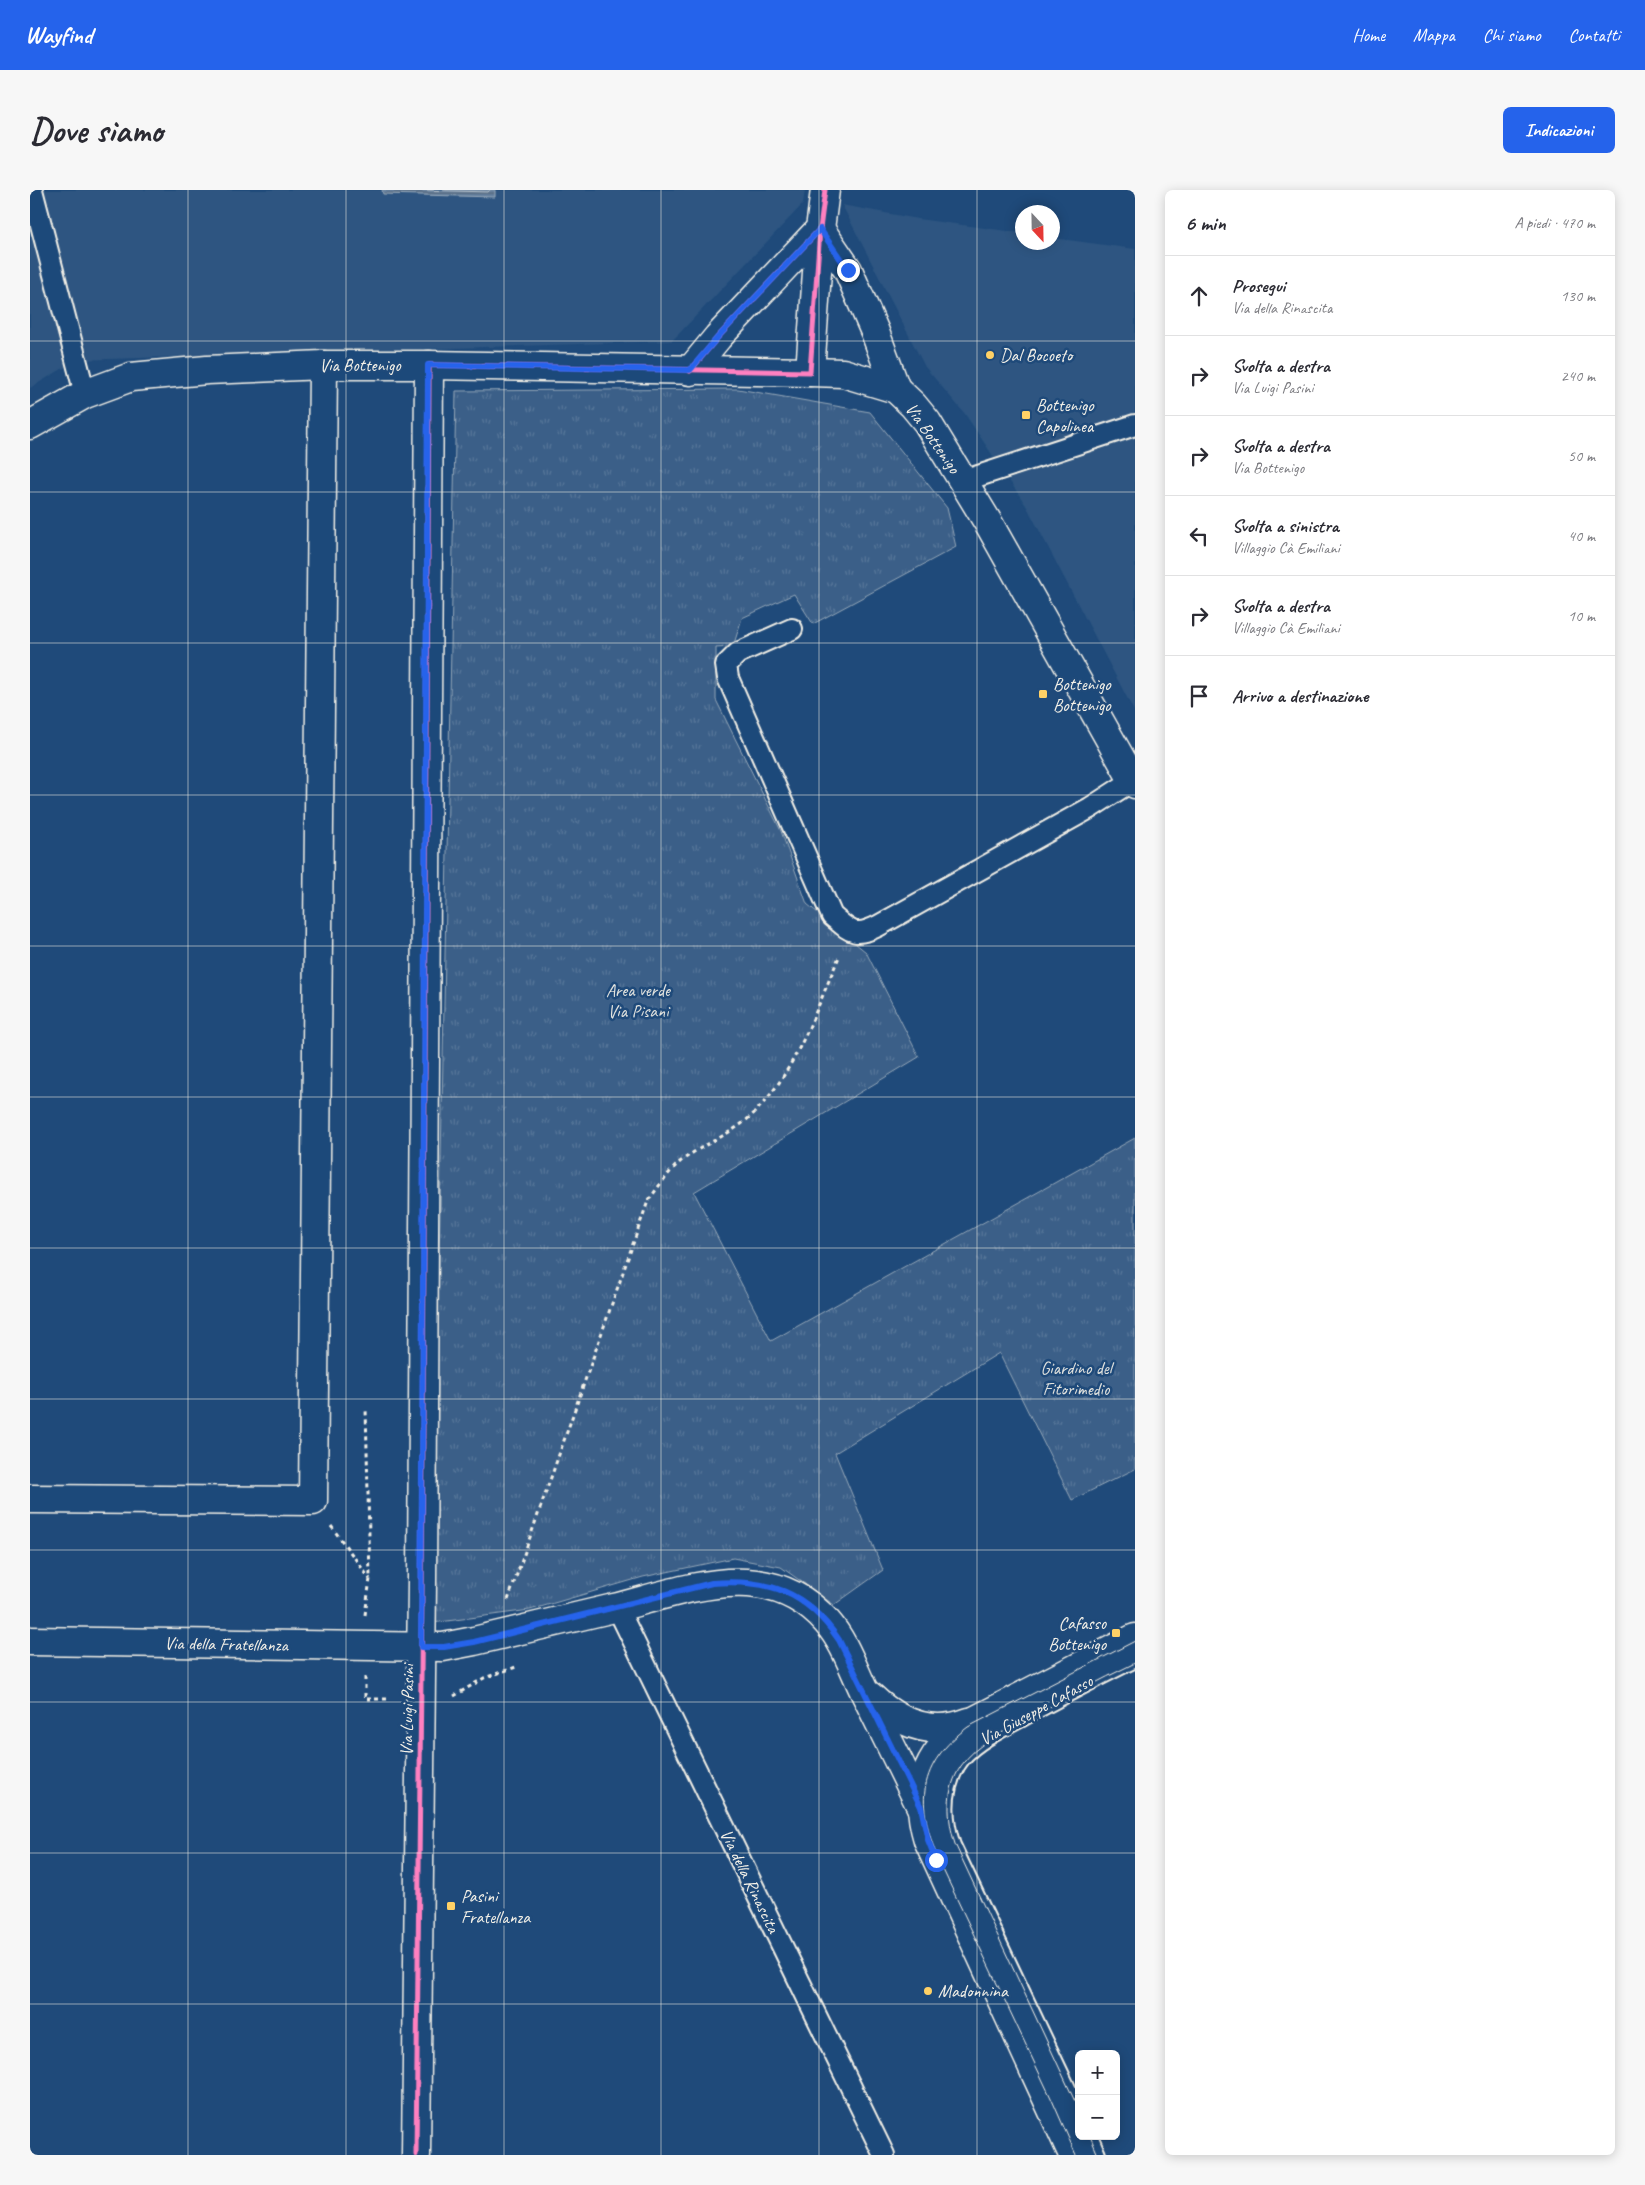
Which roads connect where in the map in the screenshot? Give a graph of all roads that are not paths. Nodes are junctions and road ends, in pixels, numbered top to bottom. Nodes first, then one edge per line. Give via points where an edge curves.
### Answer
1 (32, 190) edge
2 (823, 208) edge
3 (323, 365) junction
4 (428, 365) junction
5 (690, 370) junction
6 (810, 372) junction
7 (896, 389) junction
8 (85, 394) junction
9 (30, 425) edge
10 (1135, 425) edge
11 (963, 481) junction
12 (792, 629) dead end
13 (1134, 781) edge
14 (30, 1499) edge
15 (617, 1607) junction
16 (1135, 1638) edge
17 (30, 1642) edge
18 (421, 1647) junction
19 (1135, 1656) edge
20 (864, 1690) junction
21 (982, 1716) junction
22 (921, 1807) junction
23 (1075, 2110) edge
24 (1089, 2140) edge
25 (416, 2155) edge
26 (884, 2155) edge
27 (1073, 2155) edge
28 (1095, 2155) edge

1 - 8 lane
2 - 5 street
2 - 6 street
2 - 7 street
3 - 4 street, Via Bottenigo
3 - 8 street, Via Bottenigo via 131,377
3 - 14 street via 313,1501
4 - 5 street, Via Bottenigo
4 - 18 street, Via Luigi Pasini
5 - 6 street, Via Bottenigo
6 - 7 street, Via Bottenigo via 843,373
7 - 11 street, Via Bottenigo via 926,422
8 - 9 street, Via Bottenigo
10 - 11 lane
11 - 13 street, Via Bottenigo
12 - 13 lane via 738,653 726,665 728,678 832,916 850,932 866,932 878,926
15 - 18 street via 458,1645
15 - 20 street via 712,1583 766,1584 802,1600 828,1623
15 - 26 lane, Via della Rinascita
16 - 21 street, Via Giuseppe Cafasso
17 - 18 street, Via della Fratellanza
18 - 25 street, Via Luigi Pasini
19 - 23 lane, Via Giuseppe Cafasso via 983,1738 956,1763 944,1796 944,1818 950,1846
20 - 21 street via 896,1716 920,1727 951,1728
20 - 22 street
21 - 22 street via 955,1734 936,1754 926,1776
22 - 27 street via 936,1860
24 - 28 lane

